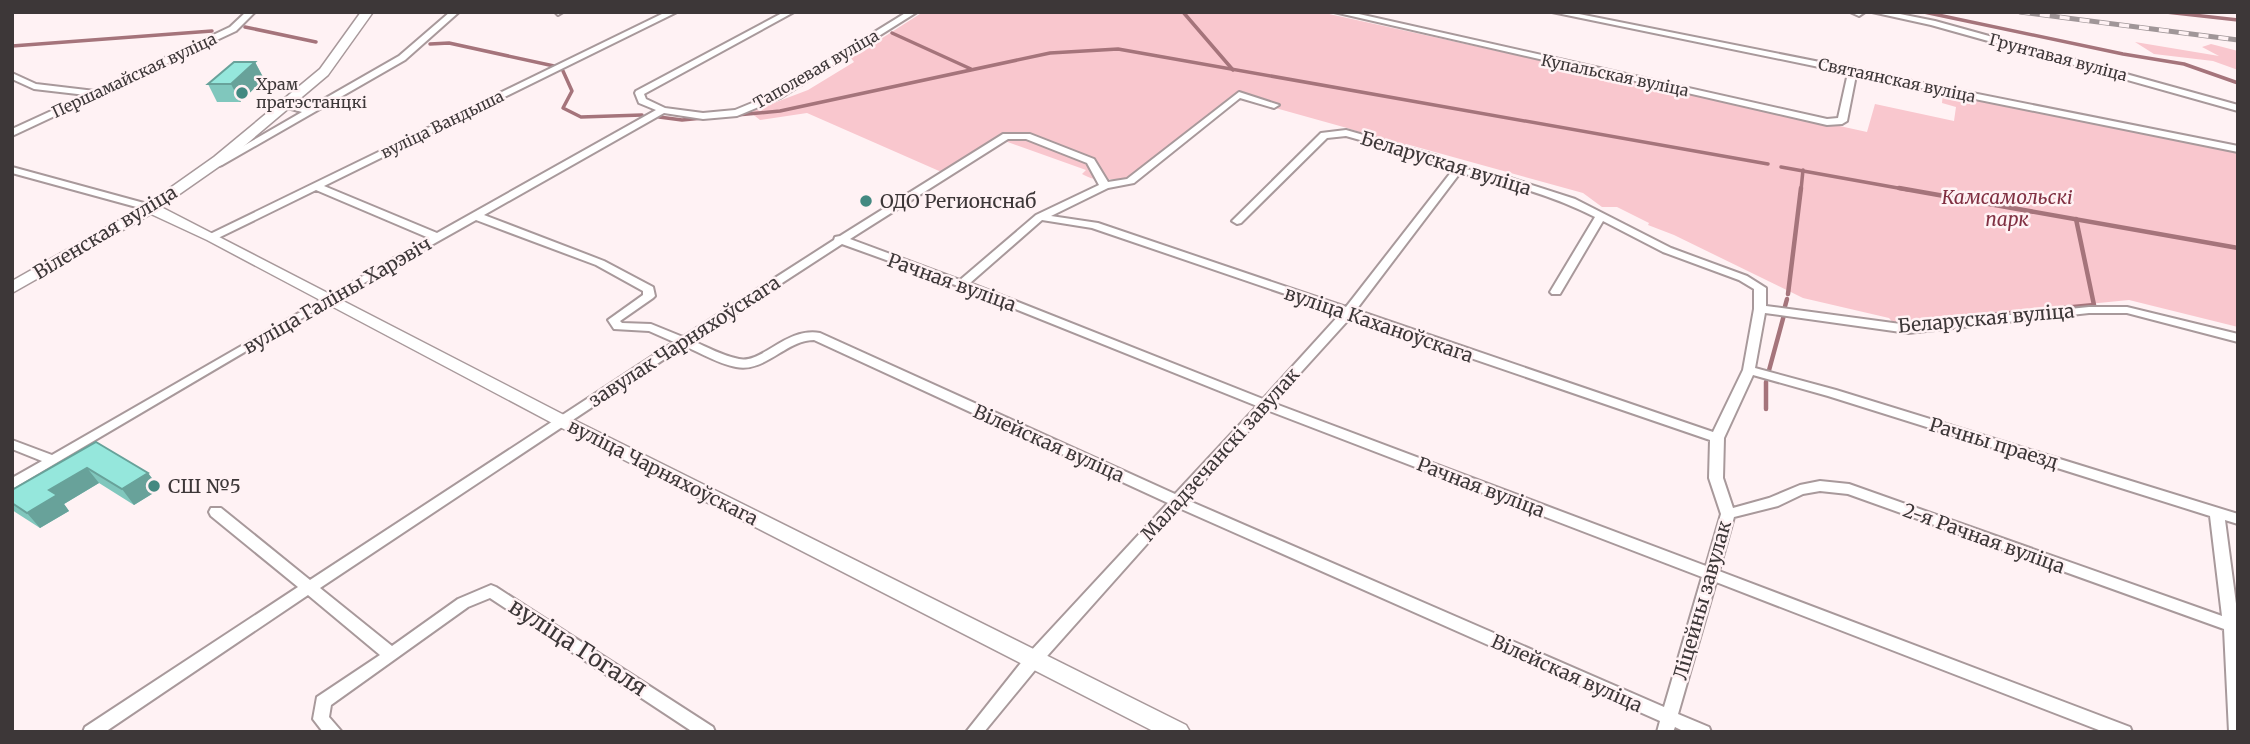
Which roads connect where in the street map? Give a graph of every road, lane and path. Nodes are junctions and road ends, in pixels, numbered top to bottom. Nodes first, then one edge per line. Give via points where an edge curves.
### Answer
1 (251, 12) edge
2 (367, 12) edge
3 (455, 12) edge
4 (466, 12) edge
5 (673, 12) edge
6 (790, 12) edge
7 (913, 12) edge
8 (1338, 12) edge
9 (1556, 12) edge
10 (1854, 12) edge
11 (1861, 12) edge
12 (1876, 12) edge
13 (442, 25) junction
14 (1853, 70) junction
15 (12, 76) edge
16 (94, 93) junction
17 (1274, 105) dead end
18 (287, 106) junction
19 (319, 108) junction
20 (2238, 108) edge
21 (663, 110) junction
22 (12, 133) edge
23 (2238, 149) edge
24 (12, 170) edge
25 (1458, 170) junction
26 (197, 175) junction
27 (1130, 181) joint
28 (315, 186) junction
29 (1105, 186) junction
30 (151, 208) junction
31 (476, 216) junction
32 (1040, 217) junction
33 (1600, 217) junction
34 (1237, 221) dead end
35 (212, 237) junction
36 (437, 237) junction
37 (839, 239) junction
38 (962, 284) junction
39 (12, 288) edge
40 (1556, 292) dead end
41 (327, 299) junction
42 (1760, 309) junction
43 (1347, 314) junction
44 (2238, 338) edge
45 (684, 342) junction
46 (1749, 370) junction
47 (1264, 404) junction
48 (560, 421) junction
49 (1717, 438) junction
50 (12, 444) edge
51 (53, 460) junction
52 (12, 484) edge
53 (1177, 501) junction
54 (216, 512) dead end
55 (2217, 512) junction
56 (1728, 514) junction
57 (2238, 519) edge
58 (1709, 575) junction
59 (309, 588) junction
60 (2234, 627) edge
61 (391, 655) junction
62 (1034, 659) junction
63 (1667, 725) edge
64 (91, 732) edge
65 (334, 732) edge
66 (707, 732) edge
67 (974, 732) edge
68 (1178, 732) edge
69 (1703, 732) edge
70 (2124, 732) edge
71 (2237, 732) edge

1 - 16 street, Першамайская вуліца via 233,29
2 - 18 main road, Віленская вуліца via 324,72
3 - 13 street, Віленская вуліца
4 - 13 street
5 - 28 street, вуліца Вандыша
6 - 21 street, Таполевая вуліца via 639,93 642,101
7 - 21 street, Таполевая вуліца via 777,96 737,113 703,116
8 - 14 street, Купальская вуліца via 1827,122 1842,121
9 - 14 street, Святаянская вуліца
10 - 11 street
12 - 20 street, Грунтавая вуліца via 1944,26
13 - 19 street, Віленская вуліца via 402,58
14 - 23 street, Святаянская вуліца
15 - 16 street via 34,86
16 - 22 street, Першамайская вуліца
17 - 27 street via 1239,95
18 - 19 street
18 - 26 main road, Віленская вуліца
19 - 26 street, Віленская вуліца
21 - 31 street, вуліца Галіны Харэвіч
24 - 30 street
25 - 33 street, Беларуская вуліца via 1571,201
25 - 34 street, Беларуская вуліца via 1434,158 1336,132 1324,135
25 - 43 street, Маладзечанскі завулак
26 - 30 main road, Віленская вуліца
27 - 29 street
28 - 35 street, вуліца Вандыша
28 - 36 street
29 - 32 street
29 - 37 street, завулак Чарняхоўскага via 1091,161 1027,136 1006,136
30 - 35 main road, вуліца Чарняхоўскага
30 - 39 main road, Віленская вуліца
31 - 36 street, вуліца Галіны Харэвіч
31 - 45 street, Вілейская вуліца via 640,282 649,289 649,296 614,320 618,326 652,328
32 - 38 street
32 - 43 street, вуліца Каханоўскага via 1094,225
33 - 40 street
33 - 42 street, Беларуская вуліца via 1667,250 1743,278 1760,288
35 - 41 main road, вуліца Чарняхоўскага
36 - 41 street, вуліца Галіны Харэвіч
37 - 38 street, Рачная вуліца
37 - 45 street, завулак Чарняхоўскага
38 - 47 street, Рачная вуліца
41 - 48 main road, вуліца Чарняхоўскага
41 - 51 street, вуліца Галіны Харэвіч
42 - 44 street, Беларуская вуліца via 1908,329 2127,310
42 - 46 street, Ліцейны завулак
43 - 47 street, Маладзечанскі завулак
43 - 49 street, вуліца Каханоўскага
45 - 48 street, завулак Чарняхоўскага
45 - 53 street, Вілейская вуліца via 739,364 753,364 793,339 816,336
46 - 49 street, Ліцейны завулак
46 - 55 street, Рачны праезд
47 - 53 street, Маладзечанскі завулак
47 - 58 street, Рачная вуліца
48 - 59 street, завулак Чарняхоўскага
48 - 62 main road, вуліца Чарняхоўскага
49 - 56 street, Ліцейны завулак via 1716,478
50 - 51 street
51 - 52 street, вуліца Галіны Харэвіч
53 - 62 street, Маладзечанскі завулак
53 - 63 street, Вілейская вуліца
54 - 59 street
55 - 57 street, Рачны праезд
55 - 60 street
56 - 58 street, Ліцейны завулак
56 - 60 street, 2-я Рачная вуліца via 1800,490 1820,486 1849,489
58 - 63 street, Ліцейны завулак
58 - 70 street, Рачная вуліца
59 - 61 street
59 - 64 street, завулак Чарняхоўскага
60 - 71 street
61 - 65 street via 323,702 321,719
61 - 66 street, вуліца Гогаля via 463,603 491,591
62 - 67 street, Маладзечанскі завулак
62 - 68 main road, вуліца Чарняхоўскага
63 - 69 street, Вілейская вуліца

